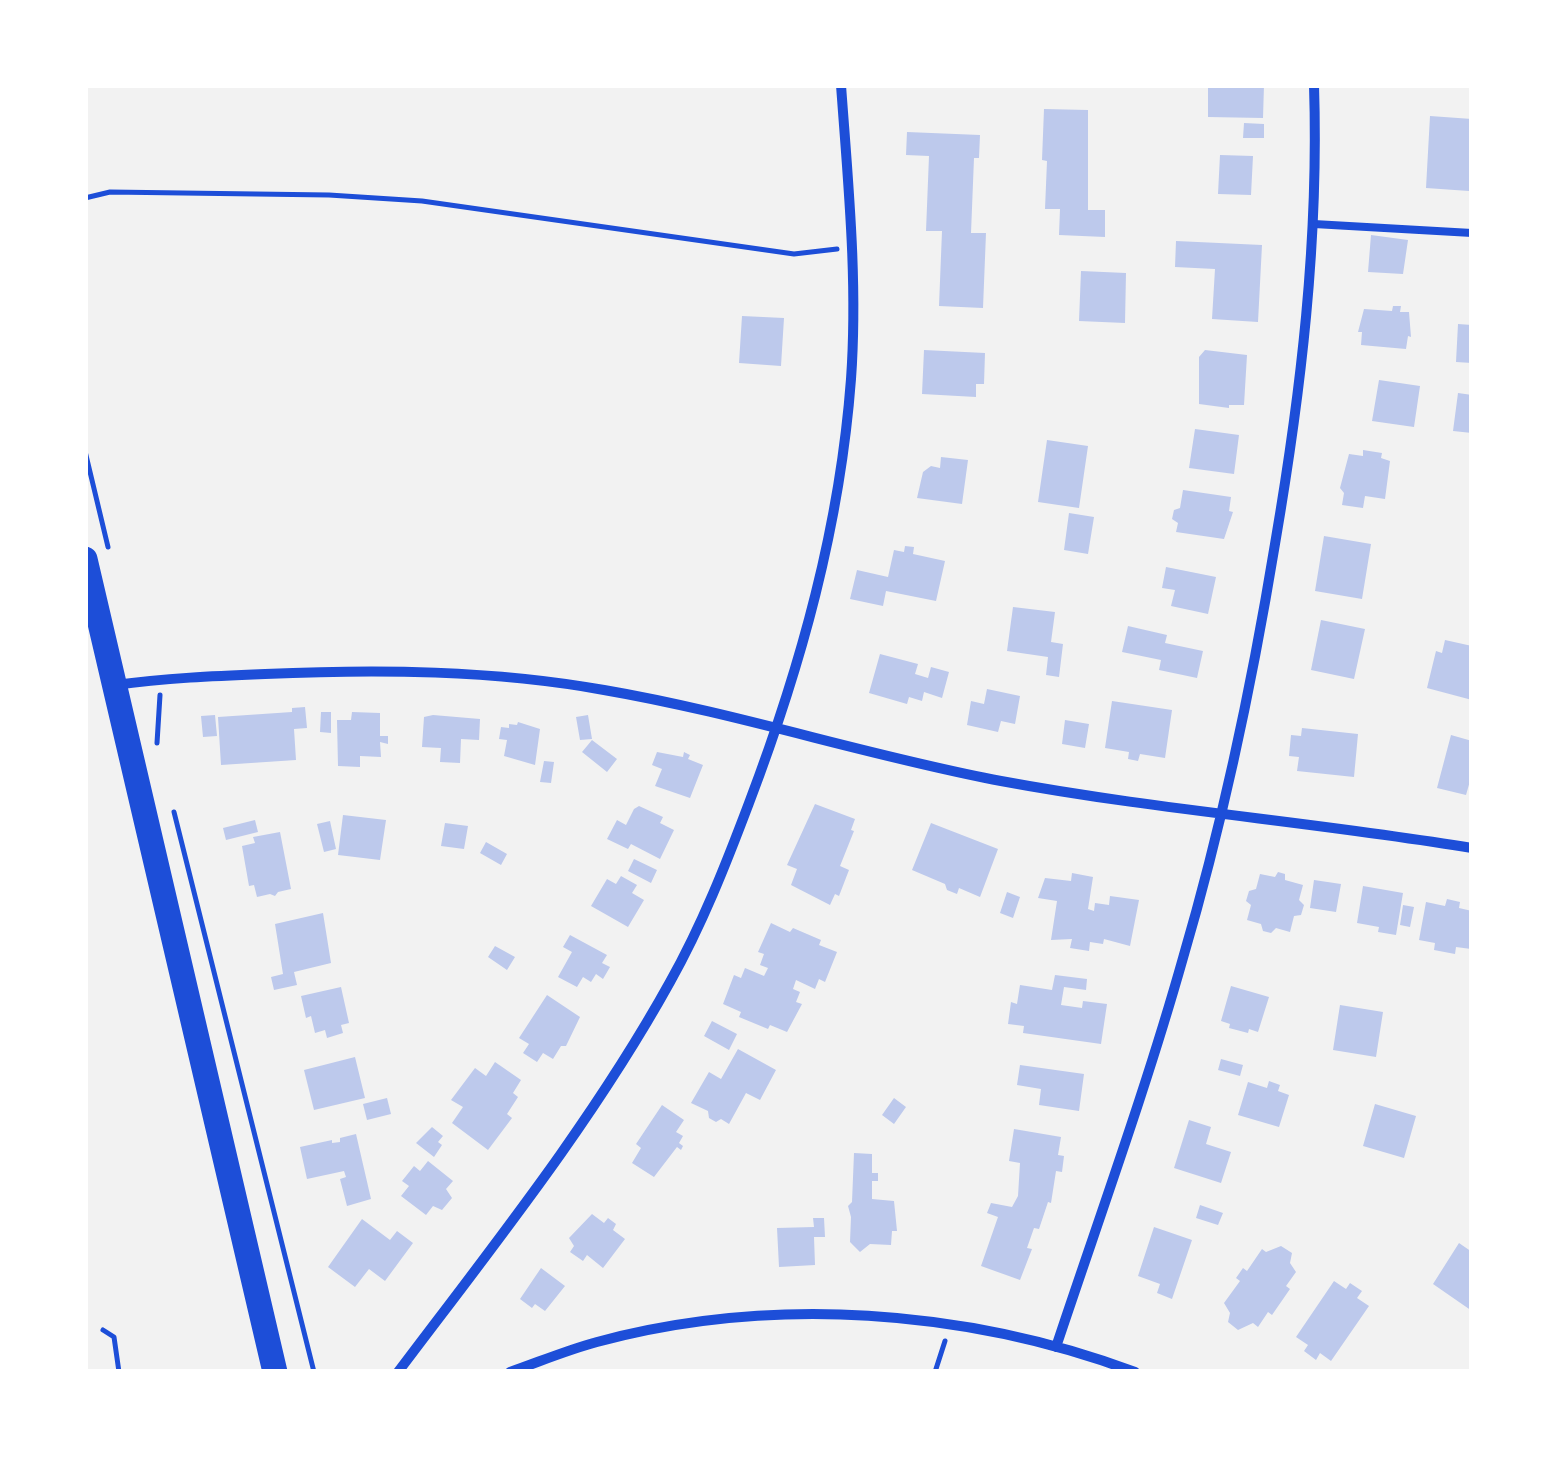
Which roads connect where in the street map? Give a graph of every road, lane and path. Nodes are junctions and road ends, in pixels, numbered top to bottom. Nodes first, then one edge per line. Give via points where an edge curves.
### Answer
1 (842, 85) edge
2 (1314, 85) edge
3 (85, 198) edge
4 (1314, 224) junction
5 (1472, 233) edge
6 (852, 247) junction
7 (85, 559) edge
8 (161, 679) junction
9 (114, 685) junction
10 (776, 728) junction
11 (161, 760) dead end
12 (170, 798) dead end
13 (1221, 812) junction
14 (1472, 848) edge
15 (951, 1324) junction
16 (103, 1330) dead end
17 (1056, 1347) junction
18 (118, 1372) edge
19 (275, 1372) edge
20 (314, 1372) edge
21 (398, 1372) edge
22 (510, 1372) edge
23 (935, 1372) edge
24 (1135, 1372) edge

1 - 6 street
2 - 4 street
3 - 6 path via 110,192 385,199 794,254
4 - 5 lane
4 - 13 street via 1284,492
6 - 10 street via 851,378 837,502 812,619
7 - 9 main road
8 - 9 street
8 - 10 street via 338,670 474,674 603,689
8 - 11 path
9 - 19 main road
10 - 13 street via 998,780
10 - 21 street via 720,879 671,981 559,1157
12 - 20 path
13 - 14 street
13 - 17 street via 1184,958
15 - 17 street
15 - 22 street via 832,1315 700,1322 598,1342
15 - 23 path
16 - 18 path via 114,1336
17 - 24 street

